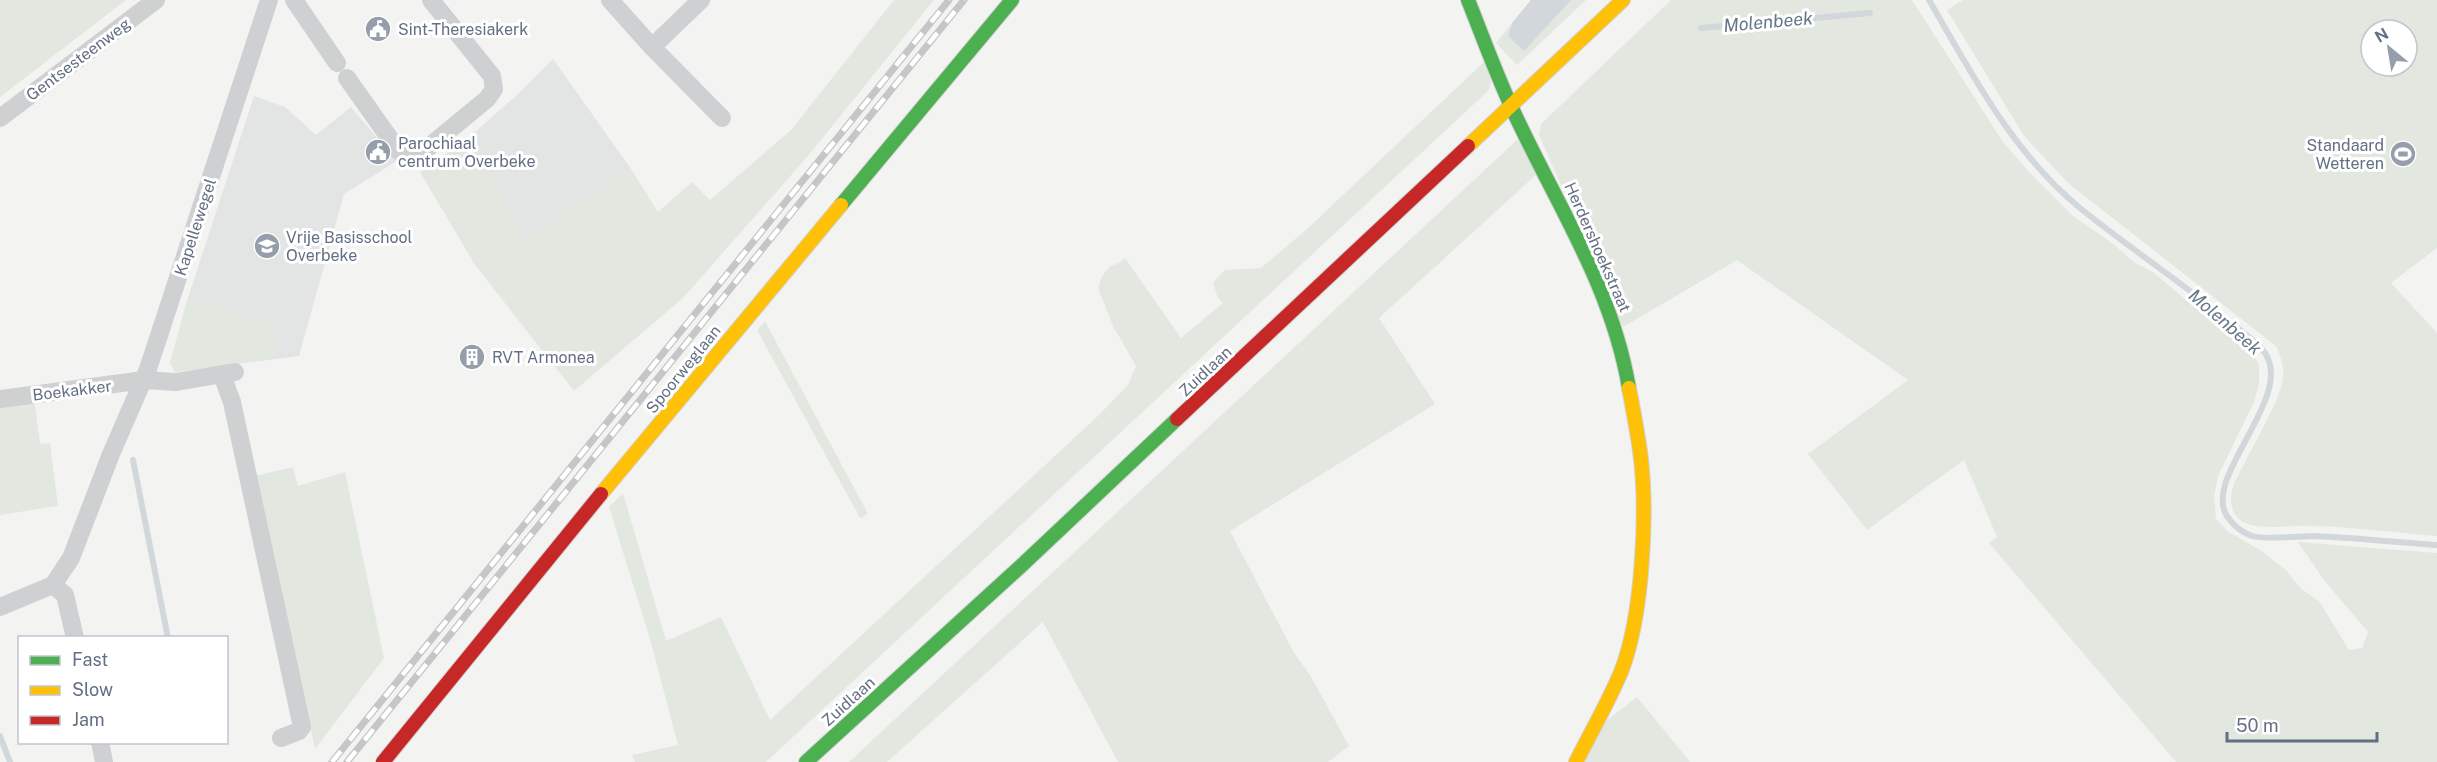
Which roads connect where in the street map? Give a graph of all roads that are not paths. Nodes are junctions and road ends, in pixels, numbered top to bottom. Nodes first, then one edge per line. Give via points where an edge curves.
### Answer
1 (156, 0) edge
2 (269, 0) edge
3 (294, 0) edge
4 (431, 0) edge
5 (610, 0) edge
6 (701, 0) edge
7 (1012, 0) edge
8 (1468, 0) edge
9 (1623, 0) edge
10 (652, 47) junction
11 (1511, 106) junction
12 (0, 118) edge
13 (722, 118) dead end
14 (144, 380) junction
15 (0, 399) edge
16 (53, 585) junction
17 (0, 606) edge
18 (75, 636) edge
19 (281, 738) dead end
20 (100, 744) edge
21 (105, 762) edge
22 (383, 762) edge
23 (806, 762) edge
24 (1576, 762) edge

1 - 12 street, Gentsesteenweg
2 - 14 street, Kapellewegel
3 - 4 street via 408,159 420,155 494,89 492,76
5 - 10 street
6 - 10 street
7 - 22 street, Spoorweglaan
8 - 11 street, Herdershoekstraat
9 - 11 street, Zuidlaan
10 - 13 street
11 - 23 street, Zuidlaan via 1022,566
11 - 24 street, Herdershoekstraat via 1575,230 1612,318 1623,353 1640,451 1642,548 1636,619 1621,671
14 - 15 street, Boekakker
14 - 16 street, Kapellewegel via 71,558
14 - 19 street via 176,382 229,374 302,727
16 - 17 street
16 - 18 street via 65,595
20 - 21 street

